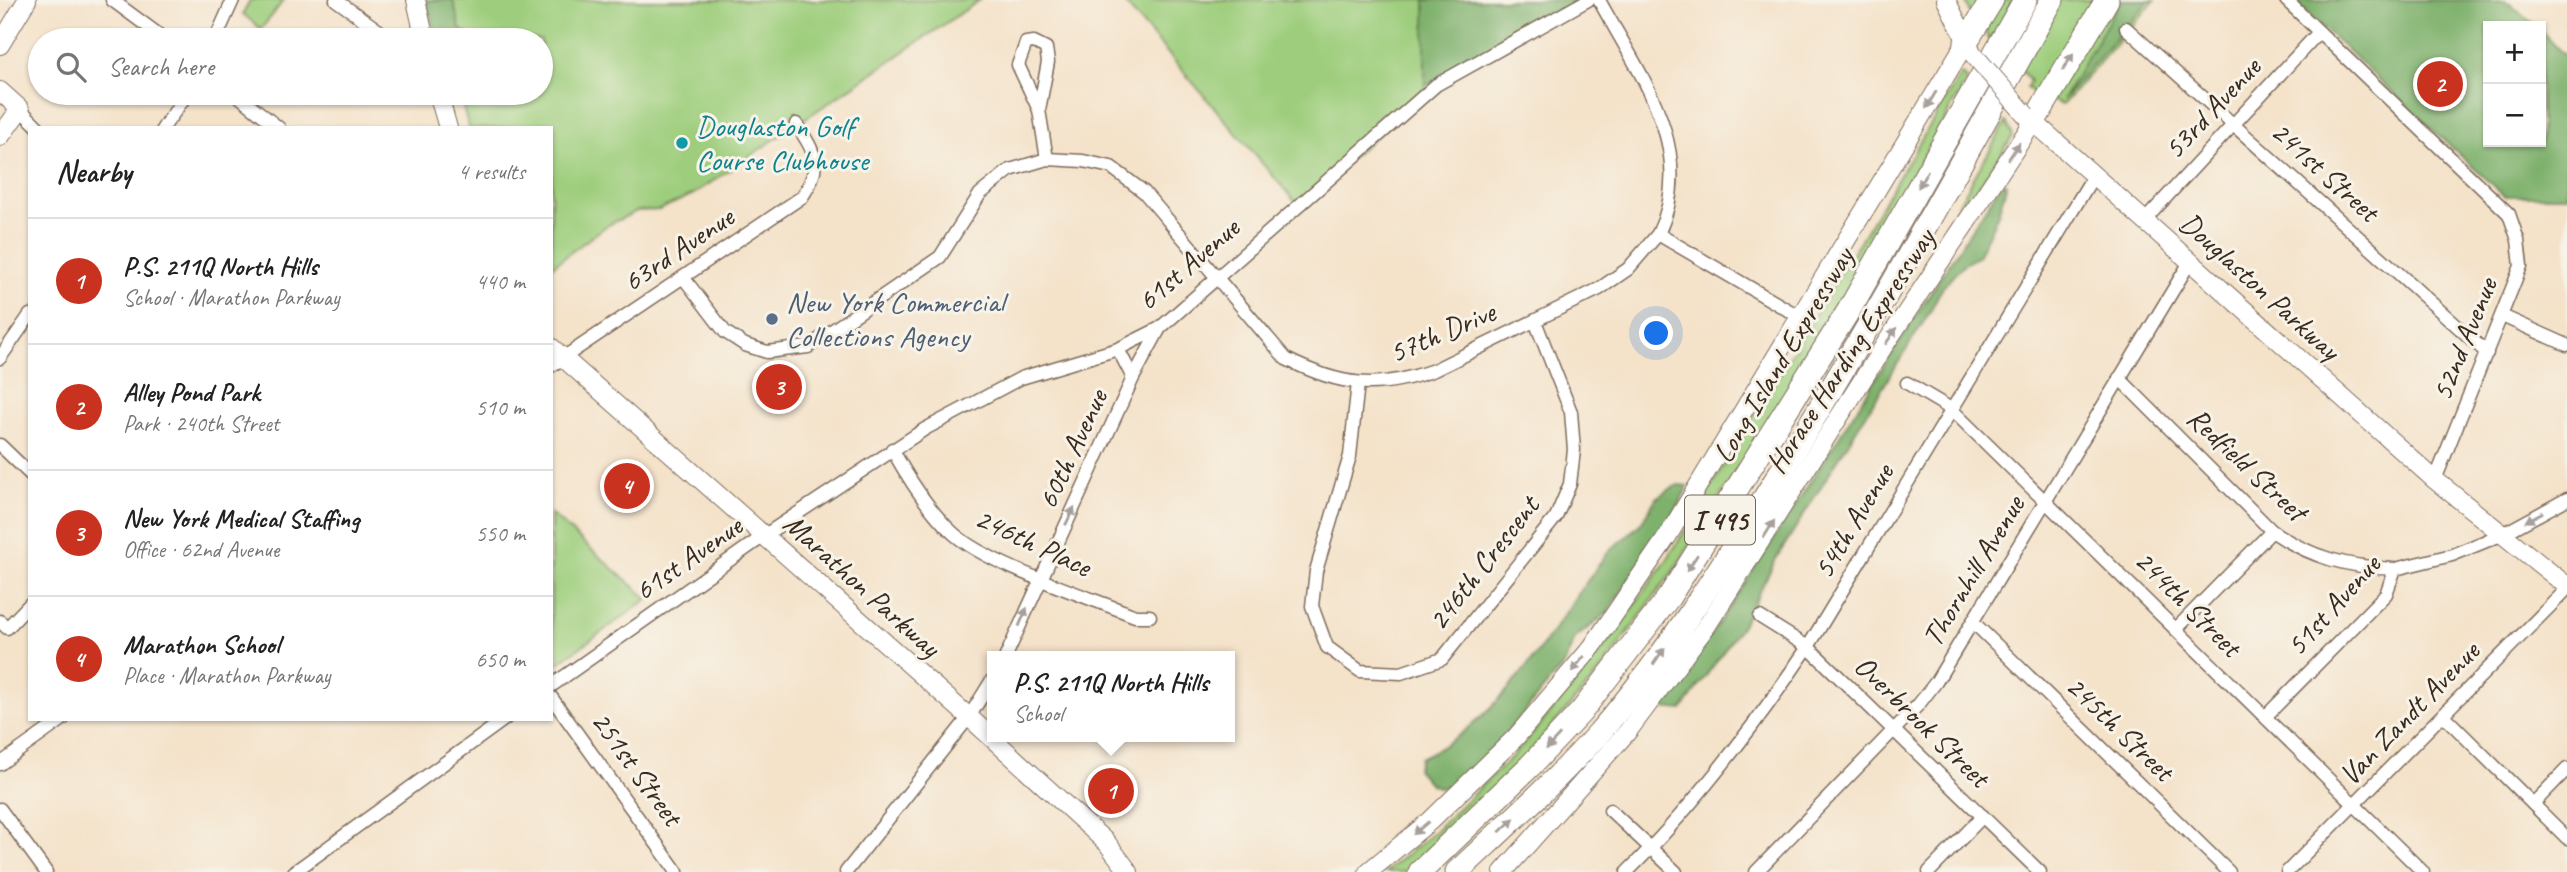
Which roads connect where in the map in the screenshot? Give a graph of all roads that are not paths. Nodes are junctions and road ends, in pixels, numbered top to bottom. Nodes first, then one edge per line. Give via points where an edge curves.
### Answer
1 (27, 0) edge
2 (112, 0) edge
3 (233, 0) edge
4 (336, 0) edge
5 (416, 0) edge
6 (1588, 0) edge
7 (1599, 0) edge
8 (1946, 0) edge
9 (1992, 0) edge
10 (2018, 0) edge
11 (2025, 0) edge
12 (2052, 0) edge
13 (2069, 0) edge
14 (2107, 0) edge
15 (2286, 0) edge
16 (150, 28) edge
17 (220, 28) edge
18 (375, 28) edge
19 (422, 28) edge
20 (2126, 28) dead end
21 (2319, 32) junction
22 (0, 45) edge
23 (1969, 48) junction
24 (0, 90) edge
25 (179, 105) edge
26 (250, 105) edge
27 (441, 105) edge
28 (20, 109) junction
29 (1039, 110) junction
30 (2030, 118) junction
31 (1956, 119) junction
32 (2233, 123) junction
33 (796, 124) dead end
34 (37, 126) edge
35 (164, 126) edge
36 (276, 126) edge
37 (447, 126) edge
38 (1978, 132) junction
39 (0, 137) edge
40 (1047, 159) junction
41 (2094, 174) junction
42 (2145, 220) junction
43 (1658, 234) junction
44 (2190, 262) junction
45 (682, 277) junction
46 (1216, 278) junction
47 (2502, 316) junction
48 (1800, 317) junction
49 (28, 318) edge
50 (1535, 320) junction
51 (1160, 328) junction
52 (2567, 345) edge
53 (1118, 349) junction
54 (2487, 352) junction
55 (555, 357) edge
56 (0, 358) edge
57 (1133, 378) junction
58 (2119, 378) junction
59 (1358, 383) junction
60 (1907, 383) dead end
61 (1951, 409) junction
62 (0, 445) edge
63 (892, 449) junction
64 (28, 472) edge
65 (2435, 480) junction
66 (2046, 499) junction
67 (2567, 499) edge
68 (2272, 530) junction
69 (765, 535) junction
70 (2501, 535) junction
71 (2395, 569) junction
72 (1041, 577) junction
73 (2567, 587) edge
74 (28, 606) edge
75 (1150, 616) dead end
76 (1760, 617) dead end
77 (1973, 622) junction
78 (4, 625) edge
79 (2177, 628) junction
80 (1808, 647) junction
81 (1008, 651) edge
82 (553, 685) edge
83 (987, 688) edge
84 (553, 700) edge
85 (2266, 716) junction
86 (2444, 716) junction
87 (970, 717) junction
88 (60, 721) edge
89 (502, 721) edge
90 (1895, 729) junction
91 (987, 733) edge
92 (997, 742) edge
93 (0, 764) edge
94 (2567, 769) edge
95 (2533, 804) junction
96 (2356, 805) junction
97 (0, 809) edge
98 (1611, 810) dead end
99 (1983, 816) junction
100 (2567, 838) edge
101 (1651, 848) junction
102 (46, 872) edge
103 (294, 872) edge
104 (677, 872) edge
105 (846, 872) edge
106 (1129, 872) edge
107 (1368, 872) edge
108 (1420, 872) edge
109 (1457, 872) edge
110 (1503, 872) edge
111 (1627, 872) edge
112 (1676, 872) edge
113 (1756, 872) edge
114 (1929, 872) edge
115 (2040, 872) edge
116 (2229, 872) edge
117 (2287, 872) edge
118 (2423, 872) edge

1 - 22 main road
2 - 16 street
3 - 17 street
4 - 18 street
5 - 19 main road
6 - 46 street, 61st Avenue via 1436,85
7 - 43 street via 1668,135 1671,191
8 - 23 main road, Douglaston Parkway
9 - 23 highway
10 - 31 highway
11 - 31 highway, Long Island Expressway / I 495
12 - 38 highway, Long Island Expressway / I 495
13 - 38 highway
30 -> 14 highway
15 - 21 street
20 - 32 street, 241st Street
21 - 32 street, 53rd Avenue
21 - 47 street, 52nd Avenue via 2510,214 2521,267
23 - 30 main road, Douglaston Parkway, bridge
23 -> 48 main road, Horace Harding Expressway
24 - 28 main road
25 - 35 street
26 - 36 street
27 - 37 main road
28 - 34 street
28 - 39 main road
29 - 29 street via 1047,55 1040,44 1026,43 1018,65
29 - 40 street
30 - 41 main road, Douglaston Parkway
110 -> 30 main road, Horace Harding Expressway via 1628,732 1708,624
31 -> 108 highway, Long Island Expressway / I 495 via 1842,322 1670,597 1581,712
32 - 42 street, 53rd Avenue
32 - 54 street, 241st Street
33 - 45 street, 63rd Avenue via 811,146 816,164 813,181 802,197
109 -> 38 highway, Long Island Expressway / I 495 via 1546,789 1646,675 1806,432
40 - 45 street, 57th Drive via 1010,170 980,194 940,257 808,347 767,352 745,345 725,332
40 - 46 street, 57th Drive via 1111,167 1125,176 1144,192
41 - 42 main road, Douglaston Parkway
41 - 61 street, 54th Avenue
42 - 44 main road, Douglaston Parkway
43 - 48 street
43 - 50 street, 57th Drive via 1616,278
44 - 58 street, Thornhill Avenue
44 - 65 main road, Douglaston Parkway
45 - 55 street, 63rd Avenue
46 - 51 street, 61st Avenue
46 - 59 street, 57th Drive via 1286,359 1318,375
47 - 52 street
47 - 54 street, 52nd Avenue
48 -> 107 main road, Horace Harding Expressway via 1667,537 1592,646 1508,746 1430,821
49 - 56 street
50 - 59 street, 57th Drive via 1406,380
50 - 59 street, 246th Crescent via 1571,412 1574,450 1570,484 1556,517 1441,659 1401,673 1360,671 1327,647 1312,606 1316,570 1350,456
51 - 53 street, 61st Avenue
51 - 57 street, 60th Avenue
53 - 57 street, 60th Avenue
53 - 63 street, 61st Avenue via 1021,378
54 - 65 street, 52nd Avenue
55 - 69 main road, Marathon Parkway
72 -> 57 street, 60th Avenue
58 - 66 street, Thornhill Avenue
58 - 68 street, Redfield Street
60 - 61 street, 244th Street
61 - 66 street, 244th Street
61 - 80 street, 54th Avenue
62 - 64 street
63 - 69 street, 61st Avenue
63 - 72 street, 246th Place via 951,532
65 - 70 main road, Douglaston Parkway
66 - 77 street, Thornhill Avenue
66 - 79 street, 244th Street
67 -> 70 street, 51st Avenue
68 - 71 street, Redfield Street via 2291,544 2334,562
68 - 79 street
69 - 82 street, 61st Avenue
69 - 87 main road, Marathon Parkway
70 - 71 street, 51st Avenue via 2452,555
70 - 73 main road, Douglaston Parkway
71 - 85 street, 51st Avenue via 2386,594
72 - 75 street, 246th Place via 1135,616
81 -> 72 street, 60th Avenue
73 - 86 street, Van Zandt Avenue
74 - 78 street
76 - 80 street, Overbrook Street
77 - 90 street, Thornhill Avenue via 1937,682
77 - 116 street, 245th Street
79 - 85 street, 244th Street
80 - 90 street, Overbrook Street
80 - 101 street, 54th Avenue via 1735,748
83 - 87 street
84 - 104 street, 251st Street
85 - 96 street, 244th Street
86 - 95 street
86 - 96 street, Van Zandt Avenue
87 - 91 main road, Marathon Parkway
87 - 105 street
88 - 93 street
89 - 103 street
90 - 99 street, Overbrook Street
90 - 113 street, Thornhill Avenue
92 - 106 main road, Marathon Parkway via 1107,843
94 - 95 street
95 - 100 street
96 - 117 street, Van Zandt Avenue
96 - 118 street, 244th Street
97 - 102 street
98 - 101 street
99 - 114 street
99 - 115 street, Overbrook Street
101 - 111 street, 54th Avenue
101 - 112 street

